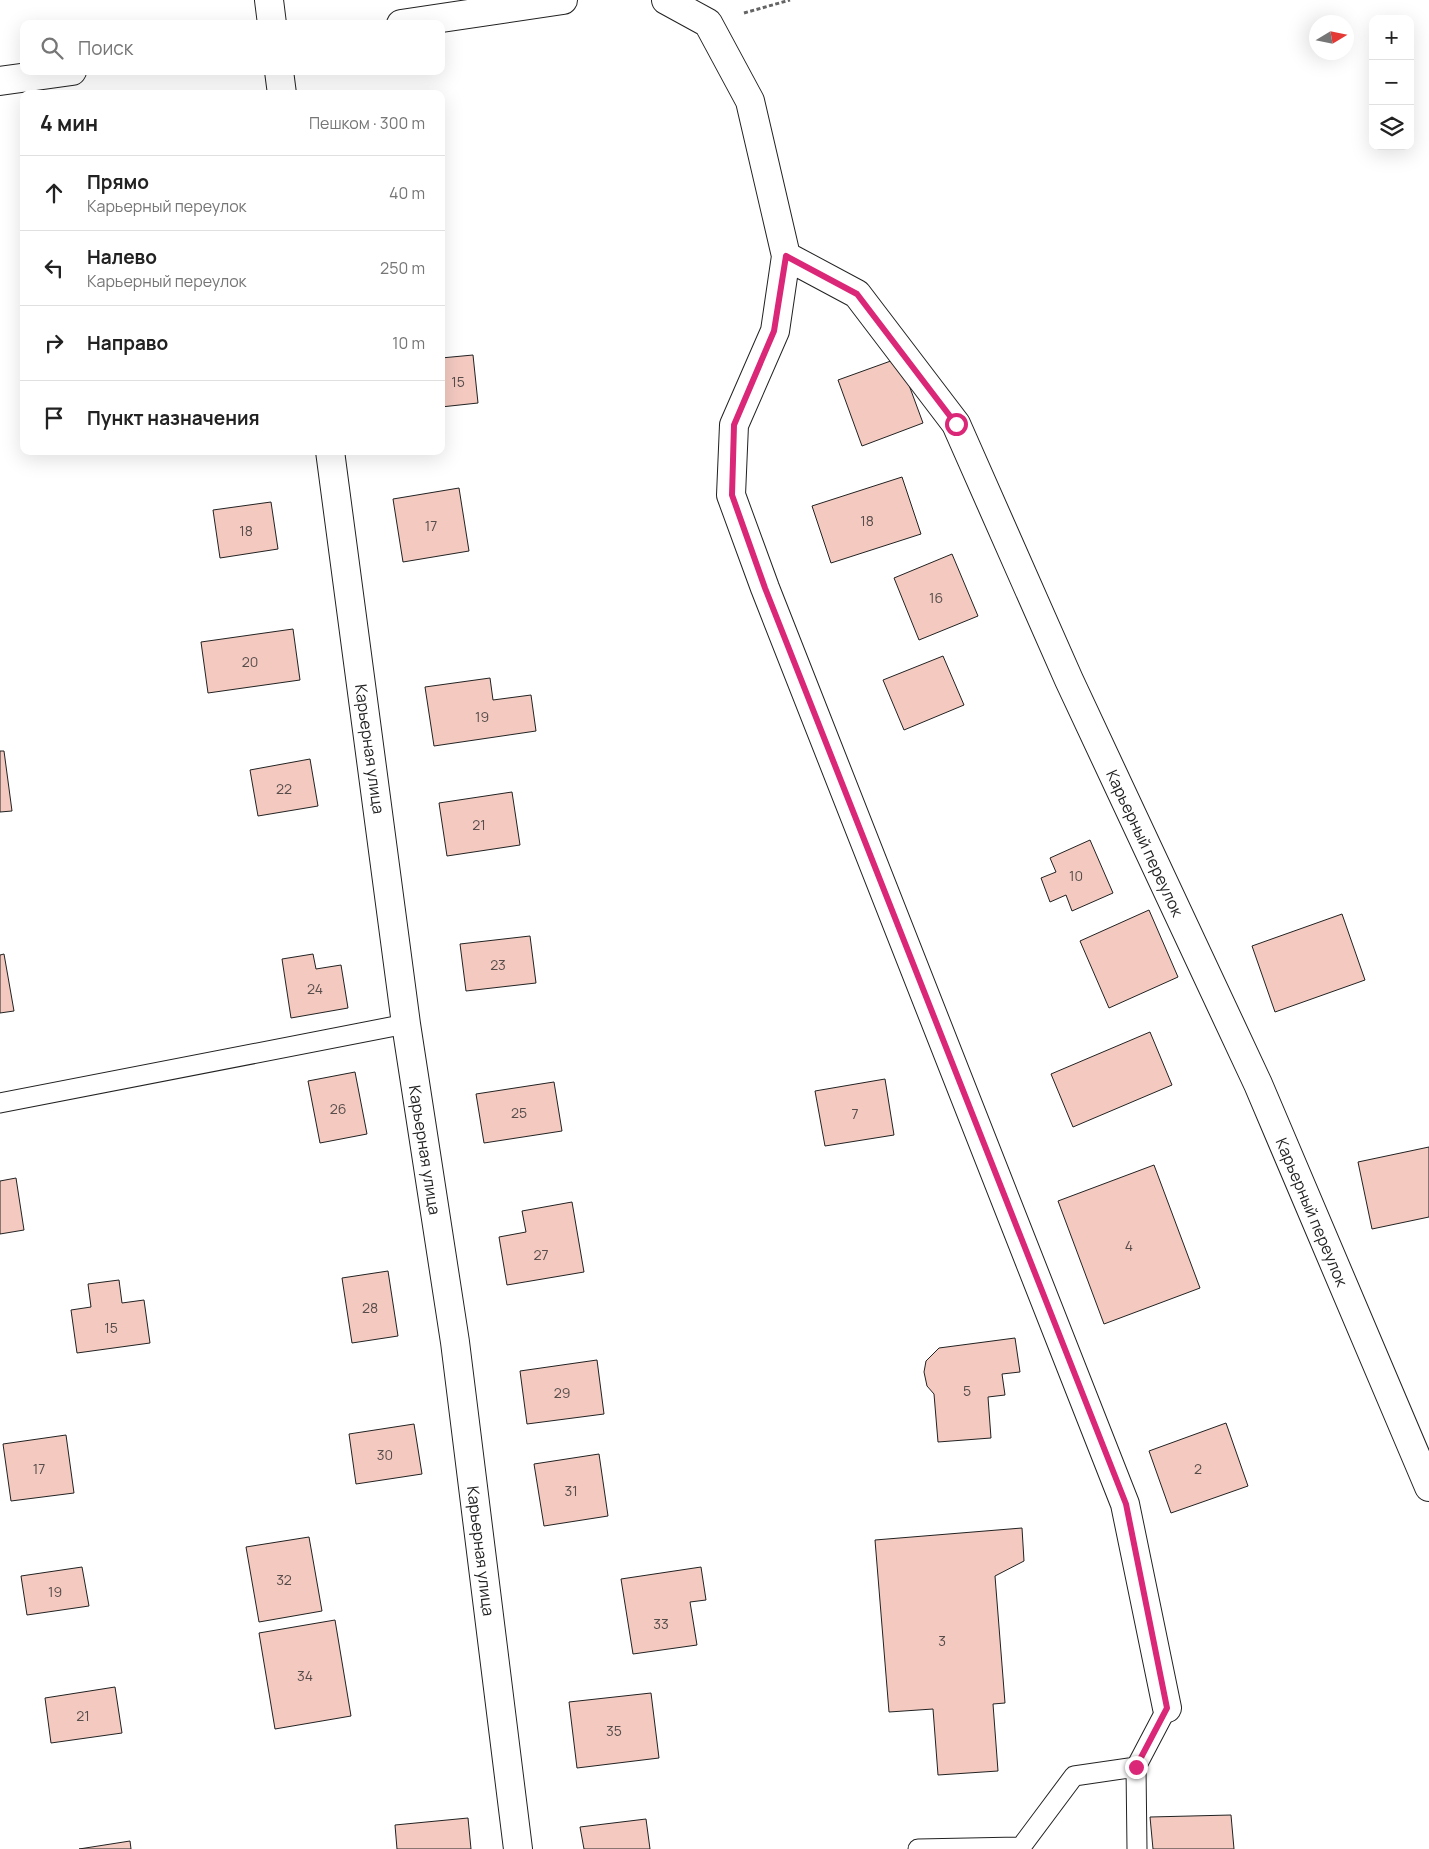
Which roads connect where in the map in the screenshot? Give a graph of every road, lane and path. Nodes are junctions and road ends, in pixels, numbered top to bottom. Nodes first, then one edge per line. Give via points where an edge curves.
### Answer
1 (269, 0) edge
2 (563, 0) edge
3 (666, 0) edge
4 (790, 0) edge
5 (272, 20) edge
6 (427, 20) edge
7 (708, 23) junction
8 (43, 75) edge
9 (280, 75) edge
10 (0, 81) edge
11 (281, 90) edge
12 (786, 256) junction
13 (331, 455) edge
14 (406, 1024) junction
15 (0, 1103) edge
16 (1429, 1487) edge
17 (1167, 1708) joint
18 (1136, 1767) junction
19 (1021, 1848) edge
20 (518, 1849) edge
21 (918, 1849) edge
22 (1138, 1849) edge

1 - 5 street
2 - 6 street
3 - 7 street
4 - 7 path
7 - 12 street via 750,101
8 - 10 street
9 - 11 street
12 - 16 street, Карьерный переулок via 857,294 956,424 1069,680 1258,1084
12 - 17 street via 774,331 734,425 732,495 765,588 1126,1504
13 - 14 street, Карьерная улица
14 - 15 lane
14 - 20 street, Карьерная улица via 455,1342
17 - 18 lane
18 - 19 lane via 1074,1776
18 - 22 lane
19 - 21 lane

